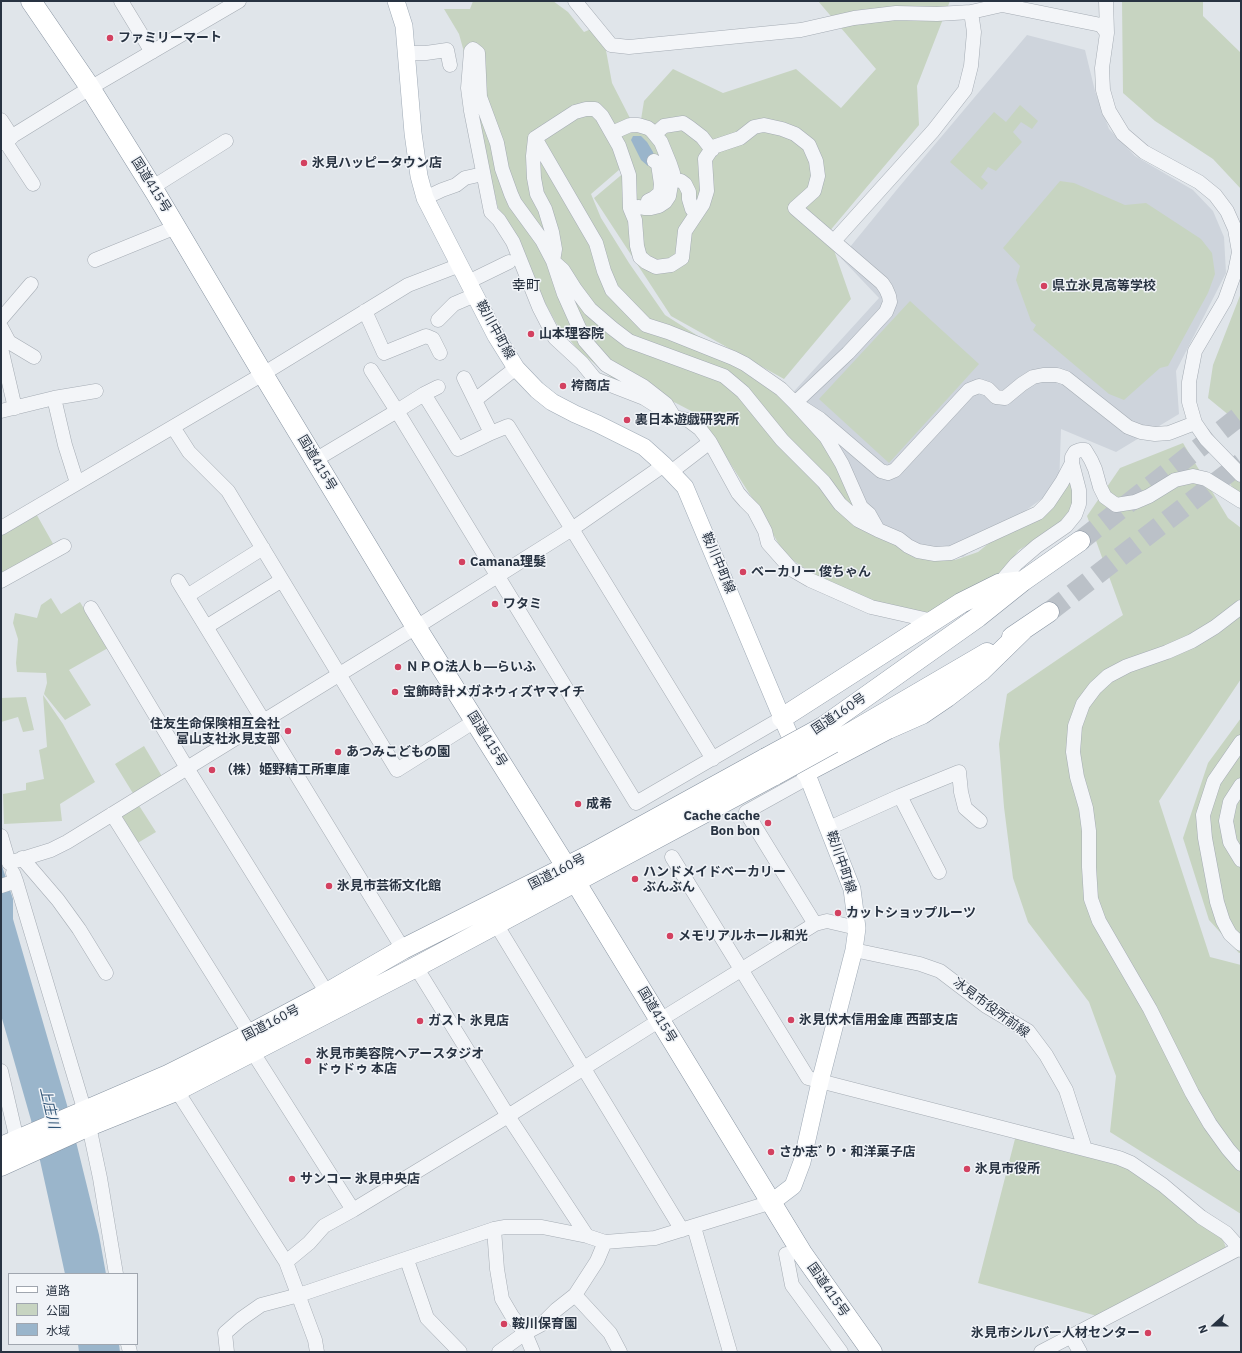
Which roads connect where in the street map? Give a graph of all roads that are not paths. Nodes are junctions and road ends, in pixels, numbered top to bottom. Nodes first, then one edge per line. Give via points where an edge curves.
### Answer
1 (31, 1) edge
2 (121, 1) edge
3 (238, 1) edge
4 (396, 1) edge
5 (575, 1) edge
6 (1106, 1) edge
7 (973, 8) edge
8 (1107, 33) junction
9 (152, 52) junction
10 (406, 54) junction
11 (450, 65) dead end
12 (90, 88) junction
13 (1, 120) edge
14 (612, 133) junction
15 (655, 134) junction
16 (534, 138) junction
17 (6, 140) edge
18 (226, 141) dead end
19 (712, 150) junction
20 (654, 161) dead end
21 (484, 174) junction
22 (672, 179) junction
23 (34, 184) dead end
24 (153, 188) junction
25 (425, 198) junction
26 (630, 206) junction
27 (696, 214) junction
28 (176, 227) junction
29 (834, 241) junction
30 (95, 260) dead end
31 (553, 261) junction
32 (509, 262) dead end
33 (460, 265) junction
34 (30, 284) dead end
35 (472, 288) junction
36 (365, 311) junction
37 (1, 319) edge
38 (438, 320) dead end
39 (1, 327) edge
40 (1, 348) edge
41 (440, 353) dead end
42 (34, 357) dead end
43 (516, 368) junction
44 (371, 370) dead end
45 (263, 374) junction
46 (464, 378) dead end
47 (438, 387) dead end
48 (96, 391) dead end
49 (424, 394) junction
50 (54, 398) junction
51 (475, 400) junction
52 (795, 403) junction
53 (15, 408) junction
54 (397, 410) junction
55 (1, 411) edge
56 (674, 416) junction
57 (1195, 423) junction
58 (172, 427) junction
59 (491, 432) junction
60 (710, 442) junction
61 (315, 460) junction
62 (1072, 463) junction
63 (668, 468) junction
64 (1241, 475) edge
65 (77, 483) junction
66 (1241, 501) edge
67 (1, 528) edge
68 (572, 529) junction
69 (878, 530) junction
70 (1080, 541) tunnel mouth
71 (64, 546) dead end
72 (263, 548) junction
73 (498, 575) junction
74 (282, 580) junction
75 (1, 581) edge
76 (178, 581) dead end
77 (1023, 581) junction
78 (999, 584) junction
79 (187, 596) junction
80 (91, 608) dead end
81 (1241, 608) edge
82 (1049, 612) tunnel mouth
83 (933, 621) junction
84 (206, 627) junction
85 (416, 627) junction
86 (1023, 630) junction
87 (339, 674) junction
88 (782, 718) junction
89 (264, 720) junction
90 (475, 721) junction
91 (828, 735) junction
92 (1241, 742) edge
93 (713, 759) junction
94 (187, 768) junction
95 (808, 775) junction
96 (1241, 785) edge
97 (900, 796) junction
98 (112, 814) junction
99 (980, 822) dead end
100 (829, 828) junction
101 (1, 836) edge
102 (672, 857) dead end
103 (15, 860) junction
104 (1241, 860) edge
105 (939, 872) dead end
106 (572, 875) junction
107 (10, 883) edge
108 (496, 924) junction
109 (815, 924) junction
110 (857, 928) junction
111 (1241, 944) edge
112 (403, 949) junction
113 (854, 950) junction
114 (416, 967) junction
115 (742, 970) junction
116 (106, 973) dead end
117 (327, 993) junction
118 (660, 1020) junction
119 (251, 1043) junction
120 (584, 1068) junction
121 (1, 1071) edge
122 (820, 1082) junction
123 (172, 1083) junction
124 (508, 1116) junction
125 (85, 1117) junction
126 (18, 1144) edge
127 (1085, 1149) junction
128 (1241, 1164) edge
129 (1, 1166) edge
130 (772, 1202) junction
131 (353, 1210) junction
132 (494, 1229) junction
133 (688, 1229) junction
134 (587, 1236) junction
135 (605, 1242) junction
136 (1240, 1249) edge
137 (786, 1254) dead end
138 (407, 1260) junction
139 (286, 1262) junction
140 (116, 1273) edge
141 (299, 1295) junction
142 (576, 1295) junction
143 (525, 1333) junction
144 (1071, 1336) junction
145 (227, 1352) edge
146 (317, 1352) edge
147 (460, 1352) edge
148 (499, 1352) edge
149 (533, 1352) edge
150 (620, 1352) edge
151 (730, 1352) edge
152 (841, 1352) edge
153 (872, 1352) edge
154 (1040, 1352) edge
155 (1080, 1352) edge

1 - 12 highway, 国道415号
2 - 9 street
3 - 9 street
4 - 10 main road, 鞍川中町線 via 404,26
5 - 7 street via 611,45 629,47 801,30 854,18 896,13 937,14
6 - 8 street
7 - 8 street via 1002,4 1101,25
7 - 29 street via 971,66 965,90 934,131
8 - 57 street via 1102,68 1104,90 1109,111 1123,134 1144,152 1199,182 1215,195 1236,229 1239,252 1235,272 1225,300 1195,351 1189,382 1189,402
9 - 12 street
10 - 11 street via 447,50
10 - 25 main road, 鞍川中町線 via 419,176
12 - 17 street
12 - 24 highway, 国道415号
13 - 17 street
14 - 15 street via 630,125 638,125 648,128
14 - 16 street via 595,109 586,109 575,112
14 - 26 street via 629,175
15 - 19 street via 664,126 683,123 702,137
15 - 22 street via 669,158
16 - 31 street via 534,178 537,194 552,232 555,249
16 - 52 street via 596,243 612,290 646,325 733,358 781,389
17 - 23 street
18 - 24 street
19 - 27 street via 705,160 708,192
19 - 29 street via 740,138 754,127 764,125 795,134 809,145 816,161 818,176 814,192 795,208
20 - 26 street via 658,164 660,193 654,198
21 - 25 street via 465,178 456,185
21 - 31 street via 468,88 473,48 478,53 480,97 497,143 502,169 511,194
21 - 56 street via 492,212 514,242 555,338 595,379 644,398
22 - 26 street via 669,196 659,206
22 - 27 street via 685,184 692,209
24 - 28 highway, 国道415号
25 - 33 main road, 鞍川中町線
26 - 27 street via 635,220 640,256 656,267 671,265 682,258 685,231
28 - 30 street
28 - 45 highway, 国道415号
29 - 52 street via 882,283 890,302 886,312 848,353
31 - 56 street via 564,294 585,341 606,365 643,386 666,404
31 - 69 street via 564,270 590,309 629,341 724,376 743,392 782,440 824,482 840,504 858,520
32 - 35 street
33 - 35 main road, 鞍川中町線
33 - 36 street via 408,285
34 - 37 street
35 - 38 street
35 - 43 main road, 鞍川中町線 via 496,336
36 - 41 street via 384,353 426,336 433,339
36 - 45 street
39 - 42 street via 9,342
40 - 53 street
43 - 51 street
43 - 63 main road, 鞍川中町線 via 552,402 644,447
44 - 54 street
45 - 58 street
45 - 61 highway, 国道415号
46 - 51 street
47 - 49 street
48 - 50 street
49 - 54 street
49 - 59 street via 458,449
50 - 53 street
50 - 65 street
51 - 59 street
52 - 57 street via 820,419 882,471 888,473 895,470 969,390 979,386 988,389 996,397 1005,398 1033,377 1043,375 1066,378 1128,427 1140,432 1169,433
52 - 69 street via 826,437 842,464 861,507 869,514
53 - 55 street
54 - 61 street
54 - 73 street
56 - 60 street via 688,420 700,429
57 - 64 street via 1206,439
58 - 65 street
58 - 72 street via 189,452 228,491
59 - 68 street via 508,426
60 - 63 street
60 - 83 street via 738,492 754,510 766,531 768,543 791,570 871,607
61 - 85 highway, 国道415号
62 - 66 street via 1075,452 1085,450 1105,497 1116,505 1135,502 1175,480 1193,476 1206,479
62 - 69 street via 1048,504 1038,513 950,553 918,551
62 - 78 street via 1079,490 1079,504 1075,515 1066,526 1016,564
63 - 68 street
63 - 88 main road, 鞍川中町線 via 685,487
65 - 67 street
68 - 73 street
68 - 93 street
70 - 77 highway, 国道160号
71 - 75 street
72 - 74 street
72 - 79 street
73 - 85 street
73 - 93 street via 636,803
74 - 84 street
74 - 87 street
76 - 79 street
77 - 78 highway
77 - 91 highway, 国道160号
78 - 83 highway via 961,603
79 - 84 street
80 - 94 street
81 - 128 street via 1192,641 1126,666 1108,676 1095,688 1084,704 1075,726 1072,752 1086,808 1091,899 1099,921 1150,1009 1210,1124
82 - 86 highway, 国道160号
83 - 88 highway
84 - 89 street
85 - 87 street
85 - 90 highway, 国道415号
86 - 91 highway, 国道160号 via 993,650
86 - 95 highway via 981,671 922,714 888,729
87 - 89 street
87 - 90 street via 397,770
88 - 93 street
88 - 95 main road, 鞍川中町線
89 - 94 street
89 - 112 street
90 - 106 highway, 国道415号
91 - 106 highway, 国道160号, bridge
92 - 111 street via 1214,781 1203,815 1217,902 1230,934
94 - 98 street
94 - 117 street
95 - 100 main road, 鞍川中町線
95 - 109 street via 746,812
96 - 104 street via 1230,802 1226,821 1230,842
97 - 99 street via 958,772 965,808
97 - 100 street
97 - 105 street
98 - 103 street via 51,850
98 - 119 street
100 - 110 main road, 鞍川中町線 via 852,889
101 - 103 street
102 - 115 street
103 - 107 street
103 - 116 street via 58,900
106 - 108 highway, 国道160号
106 - 112 highway, 国道160号
106 - 118 highway, 国道415号
107 - 125 street via 74,1074
108 - 114 highway, 国道160号
108 - 120 street
109 - 110 street via 827,921
109 - 115 street
110 - 113 main road, 鞍川中町線
112 - 117 highway, 国道160号
113 - 122 main road, 鞍川中町線
113 - 127 street, 冰見市役所前線 via 920,964 940,971 986,1006 1028,1031 1046,1055 1066,1090
114 - 119 highway, 国道160号
114 - 124 street
115 - 118 street
115 - 122 street via 808,1078
117 - 119 highway, 国道160号
118 - 120 street
118 - 130 highway, 国道415号
119 - 123 highway, 国道160号
119 - 131 street
120 - 124 street
120 - 133 street
121 - 126 street
122 - 127 street
122 - 130 main road, 鞍川中町線 via 802,1162 793,1186
123 - 125 highway, 国道160号
123 - 139 street
124 - 131 street
124 - 134 street
125 - 126 highway, 国道160号
125 - 140 street via 100,1178
126 - 129 highway, 国道160号
127 - 136 street via 1131,1163 1226,1233
130 - 133 street
130 - 153 highway, 国道415号 via 802,1253
131 - 139 street via 324,1226
132 - 134 street via 542,1227
132 - 138 street
132 - 143 street via 502,1299
133 - 135 street via 655,1238
133 - 151 street
134 - 135 street
135 - 142 street via 598,1261
136 - 144 street
137 - 152 street via 792,1285
138 - 141 street
138 - 147 street via 427,1318
139 - 141 street
141 - 145 street via 261,1305 241,1319 225,1333
141 - 146 street
142 - 143 street via 542,1324
142 - 150 street via 610,1333
143 - 148 street
143 - 149 street
144 - 154 street
144 - 155 street

